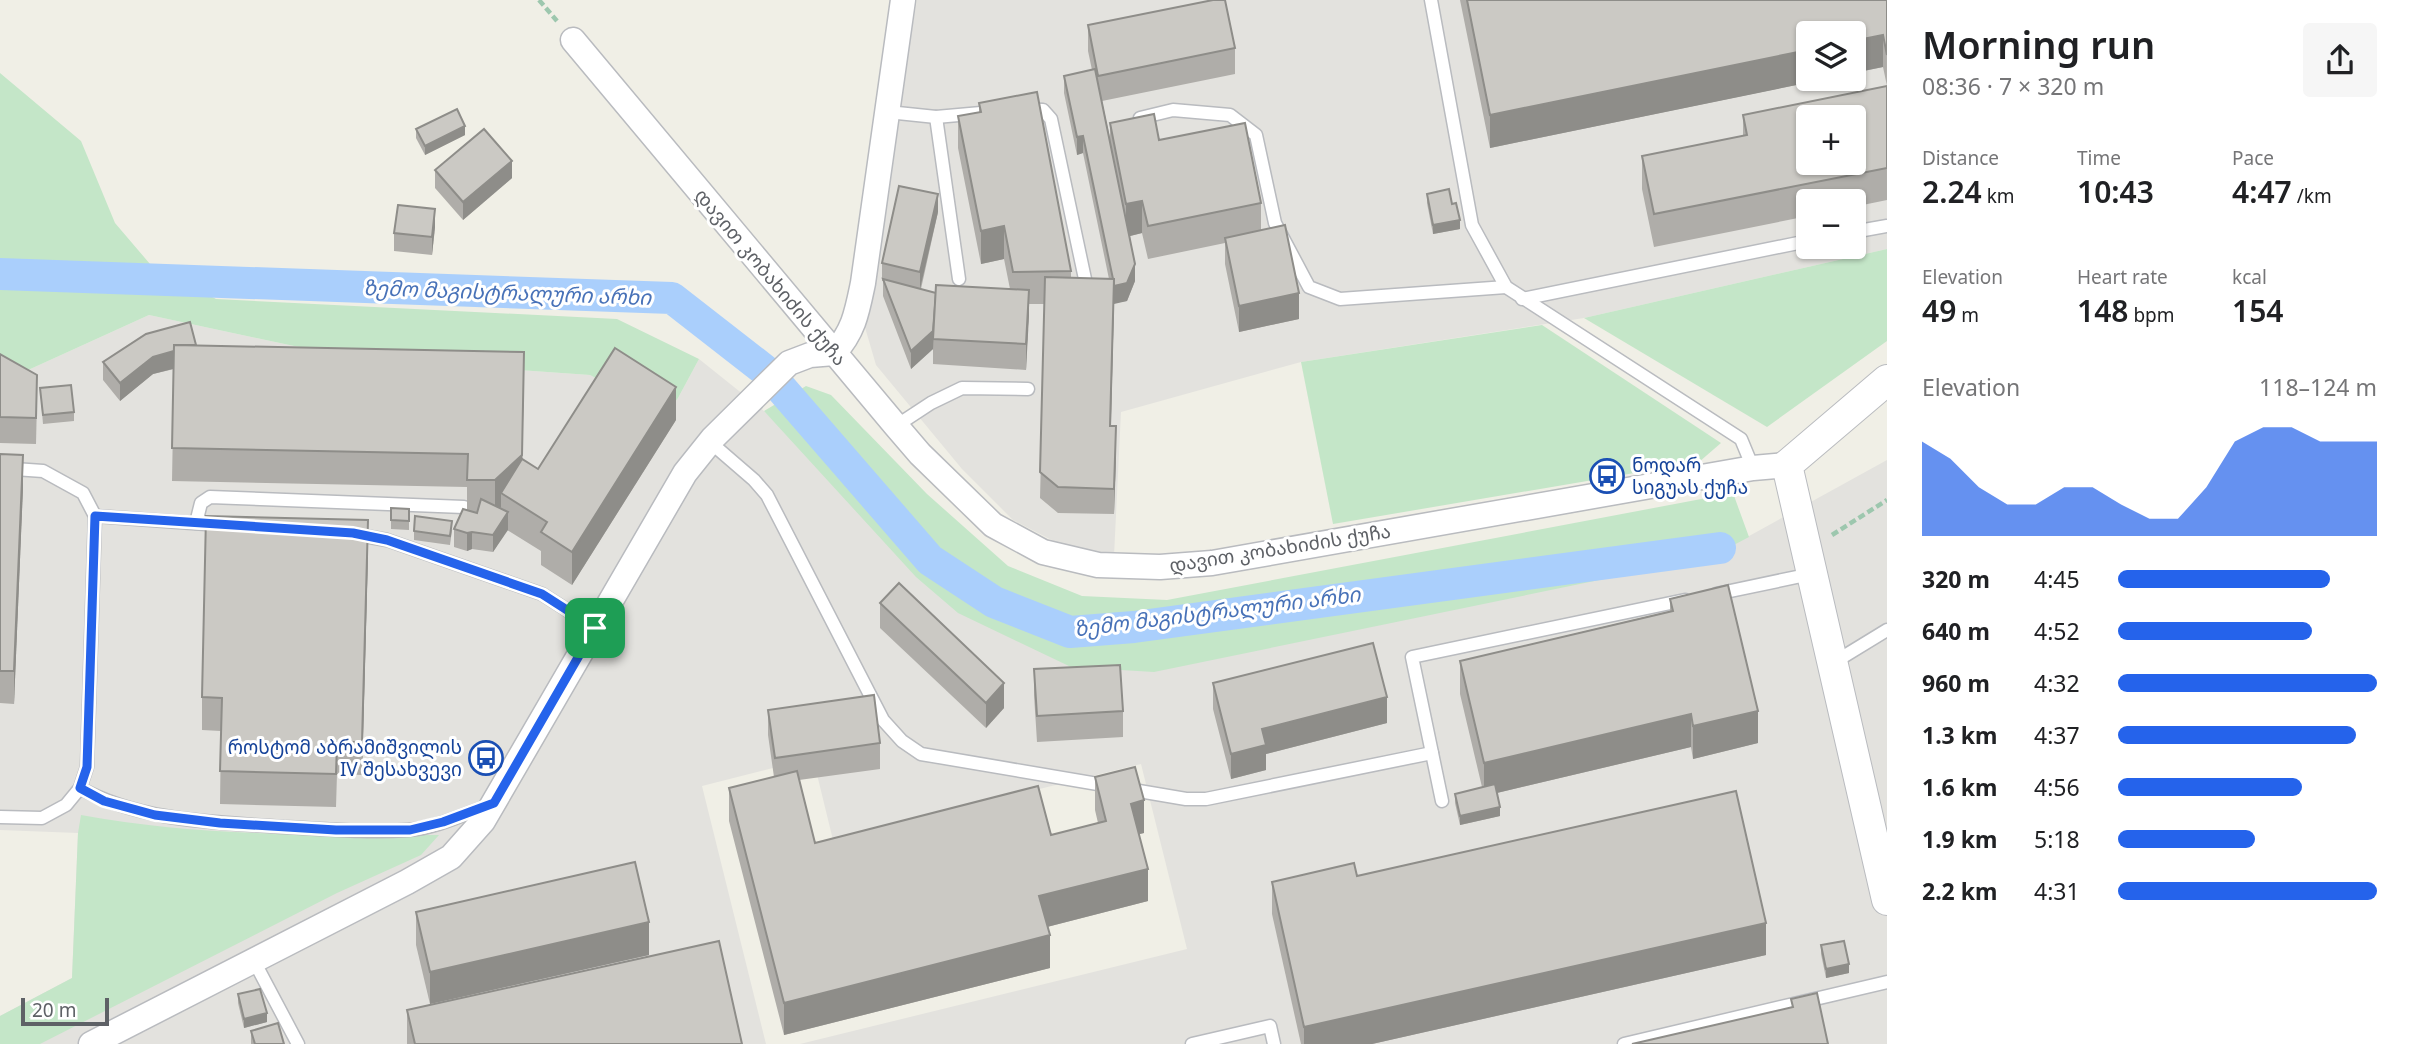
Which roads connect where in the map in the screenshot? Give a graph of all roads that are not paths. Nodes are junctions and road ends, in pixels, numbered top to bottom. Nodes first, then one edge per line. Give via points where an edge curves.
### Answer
1 (903, 0) edge
2 (1431, 0) edge
3 (573, 40) dead end
4 (1005, 111) edge
5 (888, 112) junction
6 (992, 112) edge
7 (936, 117) junction
8 (1124, 121) edge
9 (1887, 226) edge
10 (1866, 230) edge
11 (1796, 244) edge
12 (958, 279) dead end
13 (1085, 279) edge
14 (1506, 287) junction
15 (1522, 299) junction
16 (834, 353) junction
17 (1887, 380) edge
18 (1028, 389) dead end
19 (896, 426) junction
20 (710, 442) junction
21 (1787, 465) junction
22 (0, 468) edge
23 (1754, 468) junction
24 (464, 507) edge
25 (95, 516) junction
26 (196, 523) junction
27 (235, 526) edge
28 (340, 533) edge
29 (1809, 562) junction
30 (595, 628) junction
31 (1887, 630) edge
32 (1832, 663) junction
33 (1432, 752) junction
34 (80, 788) junction
35 (1442, 801) dead end
36 (494, 803) junction
37 (0, 817) edge
38 (1887, 900) edge
39 (254, 961) junction
40 (1887, 982) edge
41 (114, 1038) edge
42 (91, 1044) edge
43 (298, 1044) edge
44 (1192, 1044) edge
45 (1274, 1044) edge
46 (1624, 1044) edge

1 - 5 street
2 - 14 lane via 1472,225
3 - 16 street, დავით კობახიძის ქუჩა
4 - 13 lane via 1043,110 1051,119
5 - 7 lane
5 - 16 street via 857,312 848,337
6 - 7 lane
7 - 12 lane
8 - 14 lane via 1173,110 1230,115 1256,135 1275,223 1309,287 1340,299
9 - 10 lane
11 - 15 lane
14 - 15 lane
15 - 23 lane via 1741,439
16 - 19 street, დავით კობახიძის ქუჩა
16 - 20 street via 789,363
17 - 21 street
18 - 19 lane via 962,388
19 - 23 street, დავით კობახიძის ქუჩა via 993,525 1043,552 1098,565 1212,563
20 - 30 street via 685,473
20 - 33 lane via 767,495 883,720 921,754 1206,799
21 - 23 street, დავით კობახიძის ქუჩა
21 - 29 street
22 - 25 lane via 43,471 83,493
24 - 26 lane via 210,496 201,503
25 - 26 lane
25 - 34 lane via 87,767
26 - 27 lane
28 - 30 lane via 387,540 542,594
29 - 32 street
29 - 33 lane via 1699,598 1412,657
30 - 36 street
31 - 32 lane
32 - 38 street
33 - 35 lane
34 - 36 lane via 104,801 155,815 336,830 410,830
34 - 37 lane via 66,806 42,818
36 - 39 street via 451,857
39 - 41 street
39 - 43 lane
40 - 46 lane
41 - 42 street
44 - 45 lane via 1270,1026

